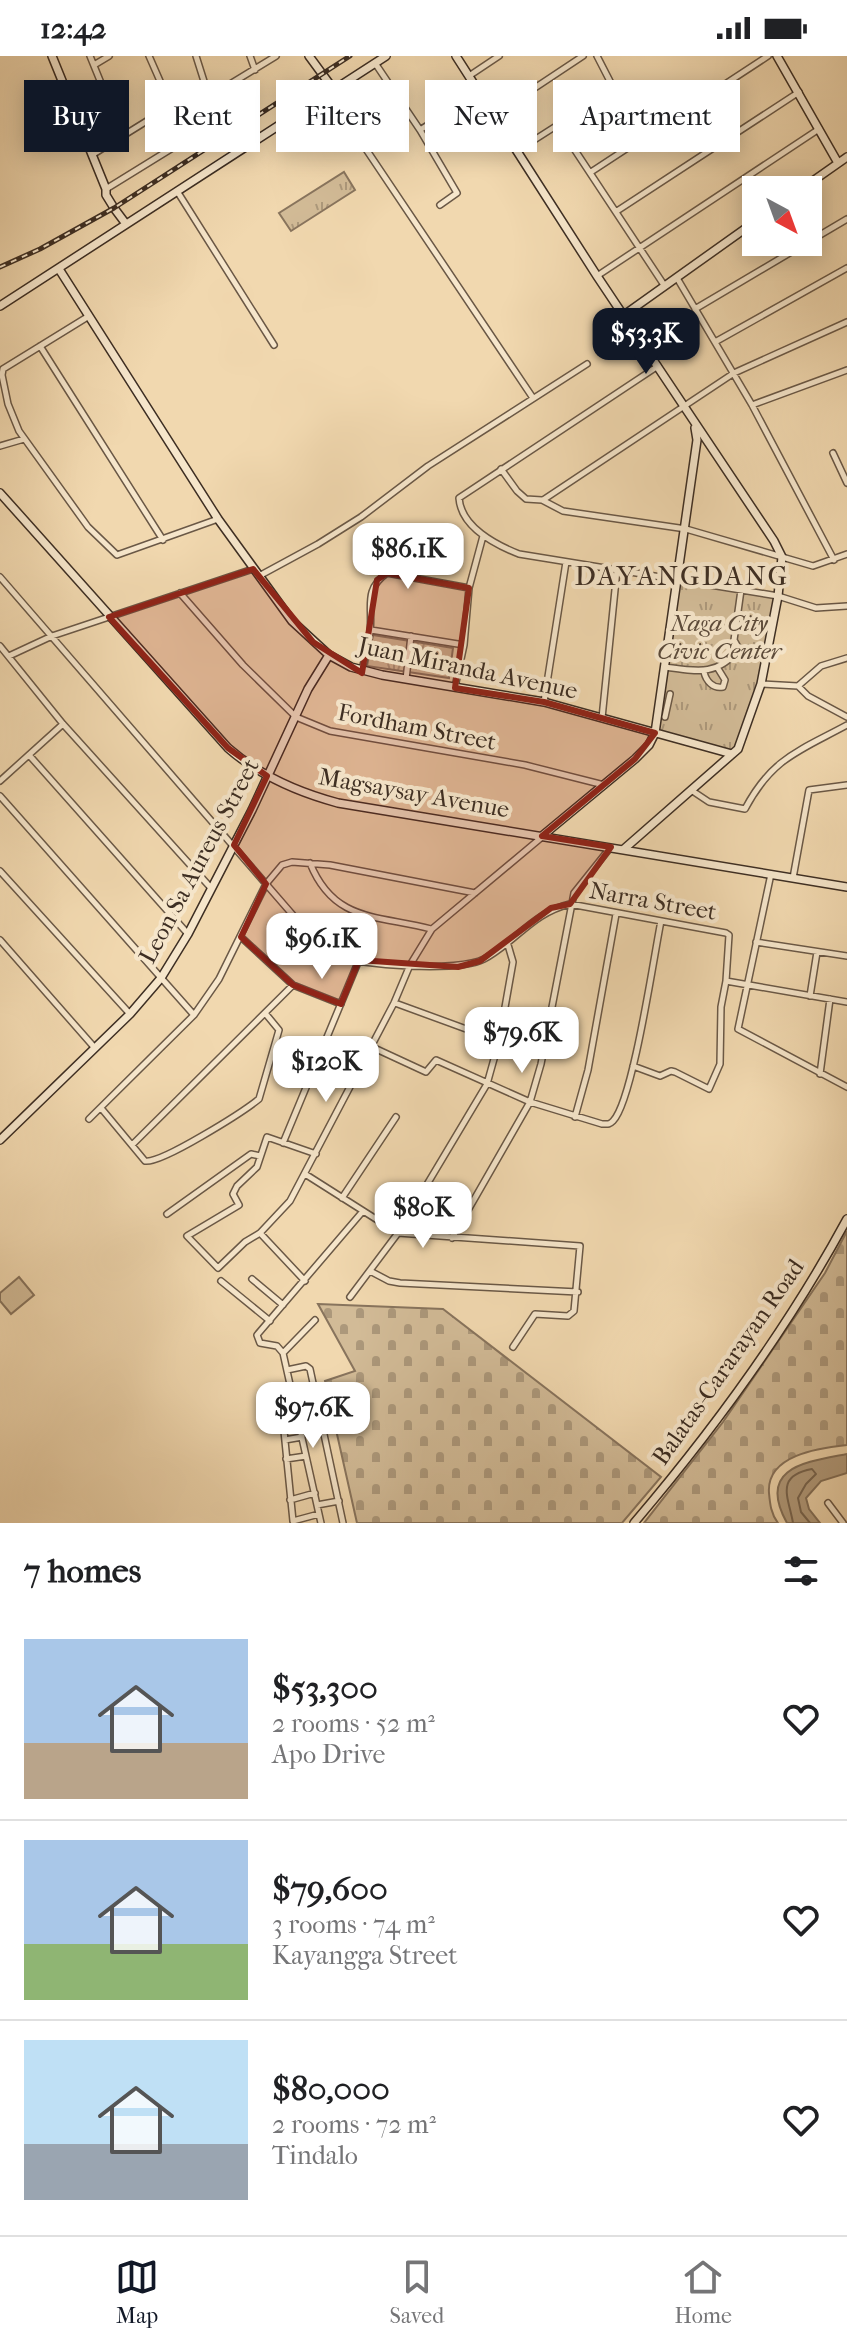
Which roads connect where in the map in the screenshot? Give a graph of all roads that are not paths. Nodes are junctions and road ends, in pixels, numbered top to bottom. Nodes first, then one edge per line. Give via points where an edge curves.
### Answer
1 (52, 56) edge
2 (90, 56) edge
3 (109, 56) edge
4 (149, 56) edge
5 (196, 56) edge
6 (250, 56) edge
7 (276, 56) edge
8 (309, 56) edge
9 (386, 56) edge
10 (456, 56) edge
11 (499, 56) edge
12 (583, 56) edge
13 (597, 56) edge
14 (768, 56) edge
15 (777, 56) edge
16 (375, 63) junction
17 (94, 65) junction
18 (255, 70) junction
19 (468, 77) junction
20 (100, 80) edge
21 (160, 80) edge
22 (204, 80) edge
23 (238, 80) edge
24 (324, 80) edge
25 (350, 80) edge
26 (470, 80) edge
27 (609, 80) edge
28 (537, 86) edge
29 (799, 92) junction
30 (425, 127) edge
31 (276, 128) edge
32 (819, 129) junction
33 (420, 130) junction
34 (97, 152) edge
35 (166, 152) edge
36 (371, 152) edge
37 (518, 152) edge
38 (577, 152) edge
39 (92, 155) junction
40 (847, 157) edge
41 (838, 163) junction
42 (591, 172) junction
43 (820, 176) edge
44 (106, 189) junction
45 (177, 191) junction
46 (440, 205) dead end
47 (617, 211) junction
48 (847, 219) edge
49 (126, 224) junction
50 (742, 231) edge
51 (641, 247) junction
52 (847, 268) edge
53 (59, 269) junction
54 (597, 276) junction
55 (676, 278) junction
56 (664, 285) junction
57 (0, 306) edge
58 (695, 309) junction
59 (624, 315) junction
60 (90, 316) junction
61 (847, 322) edge
62 (715, 342) junction
63 (274, 345) dead end
64 (40, 346) junction
65 (587, 364) dead end
66 (658, 366) junction
67 (847, 370) edge
68 (734, 373) junction
69 (533, 398) junction
70 (752, 405) junction
71 (683, 406) junction
72 (693, 422) junction
73 (24, 439) junction
74 (0, 446) edge
75 (833, 453) dead end
76 (501, 469) junction
77 (847, 483) edge
78 (0, 493) edge
79 (542, 500) junction
80 (218, 519) junction
81 (686, 529) junction
82 (483, 536) junction
83 (163, 540) junction
84 (847, 554) edge
85 (782, 557) junction
86 (834, 560) junction
87 (566, 562) junction
88 (617, 570) junction
89 (256, 573) junction
90 (0, 577) edge
91 (678, 579) junction
92 (469, 588) junction
93 (742, 589) junction
94 (180, 593) junction
95 (778, 596) junction
96 (847, 606) edge
97 (109, 617) junction
98 (370, 630) junction
99 (52, 636) junction
100 (411, 636) junction
101 (464, 645) junction
102 (0, 646) edge
103 (329, 655) junction
104 (9, 656) junction
105 (847, 658) edge
106 (665, 667) junction
107 (717, 667) junction
108 (362, 670) junction
109 (704, 672) junction
110 (406, 680) junction
111 (761, 684) junction
112 (798, 686) junction
113 (455, 688) junction
114 (670, 694) dead end
115 (544, 702) junction
116 (296, 717) junction
117 (665, 717) dead end
118 (847, 717) edge
119 (602, 718) junction
120 (63, 724) junction
121 (847, 725) edge
122 (655, 733) junction
123 (717, 751) junction
124 (732, 754) junction
125 (29, 755) junction
126 (718, 766) junction
127 (267, 776) junction
128 (0, 781) edge
129 (605, 785) junction
130 (847, 785) edge
131 (691, 790) junction
132 (0, 796) edge
133 (542, 836) junction
134 (234, 845) junction
135 (611, 847) junction
136 (624, 849) junction
137 (310, 863) junction
138 (0, 871) edge
139 (771, 874) junction
140 (793, 878) junction
141 (266, 884) junction
142 (847, 887) edge
143 (211, 888) junction
144 (476, 893) junction
145 (570, 904) junction
146 (616, 914) junction
147 (661, 921) junction
148 (432, 929) junction
149 (188, 934) junction
150 (241, 937) junction
151 (0, 940) edge
152 (756, 942) junction
153 (508, 945) junction
154 (817, 952) junction
155 (847, 956) edge
156 (359, 960) junction
157 (410, 965) junction
158 (161, 978) junction
159 (726, 981) junction
160 (293, 985) junction
161 (747, 985) junction
162 (810, 996) junction
163 (830, 999) junction
164 (847, 1002) edge
165 (394, 1003) junction
166 (341, 1004) junction
167 (265, 1013) junction
168 (130, 1014) junction
169 (194, 1015) junction
170 (499, 1041) junction
171 (94, 1047) junction
172 (372, 1047) junction
173 (633, 1066) junction
174 (820, 1074) junction
175 (487, 1084) junction
176 (847, 1087) edge
177 (530, 1102) junction
178 (101, 1108) junction
179 (396, 1117) dead end
180 (575, 1117) junction
181 (89, 1119) dead end
182 (0, 1140) edge
183 (283, 1143) junction
184 (132, 1145) junction
185 (316, 1154) junction
186 (260, 1156) junction
187 (305, 1174) junction
188 (342, 1198) junction
189 (363, 1211) junction
190 (167, 1214) dead end
191 (847, 1219) edge
192 (260, 1233) junction
193 (398, 1233) junction
194 (452, 1238) junction
195 (370, 1271) junction
196 (252, 1279) dead end
197 (221, 1281) dead end
198 (305, 1281) junction
199 (578, 1292) junction
200 (350, 1297) dead end
201 (283, 1305) junction
202 (315, 1320) dead end
203 (270, 1321) junction
204 (513, 1347) dead end
205 (283, 1353) junction
206 (287, 1370) junction
207 (319, 1409) junction
208 (296, 1411) junction
209 (302, 1437) junction
210 (285, 1440) junction
211 (306, 1456) junction
212 (286, 1459) junction
213 (315, 1493) junction
214 (290, 1500) junction
215 (339, 1501) junction
216 (828, 1503) dead end
217 (317, 1505) junction
218 (319, 1514) junction
219 (321, 1523) edge
220 (343, 1523) edge
221 (634, 1523) edge
222 (843, 1523) edge

1 - 39 street
2 - 17 street
3 - 17 street
4 - 21 street
5 - 22 street
6 - 18 street
7 - 18 street
8 - 24 street
9 - 16 street
10 - 19 street
11 - 19 street
12 - 28 street
13 - 27 street
14 - 42 street
15 - 29 street
16 - 25 street
16 - 33 street
17 - 20 street
18 - 23 street
19 - 26 street
29 - 32 street
29 - 47 street
30 - 33 street
31 - 45 street
32 - 41 street
32 - 51 street
33 - 46 street via 457,193
34 - 39 street
35 - 44 street
36 - 69 street
37 - 54 street
38 - 42 street
39 - 44 street
40 - 41 street
41 - 43 street
42 - 47 street
44 - 49 street
45 - 49 street
45 - 63 street
47 - 51 street
48 - 58 street
49 - 53 street
50 - 55 street
51 - 54 street
51 - 56 street
52 - 62 street
53 - 57 street
53 - 60 street, Juan Miranda Avenue
54 - 59 street
55 - 56 street
55 - 58 street
56 - 59 street
58 - 62 street
59 - 66 street
60 - 64 street
60 - 80 street, Juan Miranda Avenue
61 - 68 street
62 - 68 street
64 - 73 street via 6,366 2,375
64 - 83 street
65 - 69 street
66 - 71 street
66 - 76 street
67 - 70 street
68 - 70 street
68 - 71 street
69 - 89 street via 361,517
70 - 86 street
71 - 72 street
71 - 79 street
72 - 81 street via 697,440
72 - 85 street
73 - 74 street
73 - 83 street via 88,527 117,555
75 - 77 street
76 - 79 street via 526,499
76 - 82 street via 459,498 464,514
78 - 97 street, Magsaysay Avenue
79 - 81 street via 563,511
80 - 83 street
80 - 89 street, Juan Miranda Avenue
81 - 85 street
81 - 91 street
82 - 87 street via 519,554
82 - 92 street
84 - 86 street
85 - 86 street via 813,566
85 - 95 street
87 - 88 street
87 - 115 street
88 - 91 street
88 - 119 street
89 - 94 street
89 - 103 street, Juan Miranda Avenue via 292,621
90 - 99 street
91 - 93 street
91 - 106 street
92 - 98 street via 387,573 373,588
92 - 101 street
93 - 95 street
93 - 107 street via 734,640 739,649
94 - 97 street
94 - 116 street, Fordham Street
95 - 96 street via 816,608
95 - 111 street
97 - 99 street
97 - 127 street, Magsaysay Avenue via 228,748
98 - 100 street
98 - 108 street
99 - 104 street
99 - 134 street
100 - 101 street
100 - 110 street
101 - 113 street
102 - 104 street
103 - 108 street, Juan Miranda Avenue
103 - 116 street, Leon Sa Aureus Street
104 - 120 street
105 - 112 street via 821,666
106 - 109 street
106 - 122 street
107 - 109 street
107 - 109 street via 723,687 710,684
108 - 110 street, Juan Miranda Avenue
110 - 113 street, Juan Miranda Avenue
111 - 112 street
111 - 124 street
112 - 118 street
113 - 115 street, Juan Miranda Avenue
114 - 117 street
115 - 119 street, Juan Miranda Avenue
116 - 127 street, Leon Sa Aureus Street
116 - 129 street, Fordham Street via 330,731 525,765
119 - 122 street, Juan Miranda Avenue
120 - 125 street
120 - 143 street
121 - 131 street via 786,757 767,774 745,809 709,802
122 - 123 street, Juan Miranda Avenue
122 - 129 street
123 - 124 street, Juan Miranda Avenue
123 - 126 street
124 - 126 street
125 - 128 street
125 - 149 street
126 - 131 street
127 - 133 street, Magsaysay Avenue via 338,803
127 - 134 street, Leon Sa Aureus Street
129 - 133 street
130 - 140 street via 809,790
131 - 136 street
132 - 158 street
133 - 135 street, Magsaysay Avenue
133 - 144 street
134 - 141 street
134 - 143 street, Leon Sa Aureus Street
135 - 136 street, Magsaysay Avenue
135 - 145 street
136 - 139 street, Magsaysay Avenue
137 - 141 street via 282,865
137 - 144 street
137 - 148 street via 339,903 355,914
138 - 168 street
139 - 140 street, Magsaysay Avenue
139 - 152 street
140 - 142 street, Magsaysay Avenue
141 - 150 street
141 - 156 street via 318,944 331,954
143 - 149 street, Leon Sa Aureus Street
144 - 148 street
145 - 146 street, Narra Street
145 - 153 street via 551,908
145 - 177 street
146 - 147 street, Narra Street
146 - 180 street
147 - 159 street, Narra Street via 729,935
147 - 173 street
148 - 157 street
149 - 158 street, Leon Sa Aureus Street
150 - 160 street
150 - 169 street
151 - 171 street
152 - 154 street
152 - 161 street
153 - 157 street via 458,967
153 - 170 street via 513,962
154 - 155 street
154 - 162 street
156 - 157 street
156 - 166 street
157 - 165 street
158 - 168 street, Leon Sa Aureus Street
158 - 169 street
159 - 161 street
159 - 173 street, Narra Street via 720,1064 709,1089 675,1072 660,1076
160 - 166 street
160 - 167 street
161 - 162 street
161 - 174 street via 738,1029
162 - 163 street
163 - 164 street
163 - 174 street
165 - 170 street
165 - 172 street
166 - 183 street
167 - 184 street
167 - 184 street via 279,1030 259,1099 157,1161 145,1161
168 - 171 street, Leon Sa Aureus Street
169 - 178 street
170 - 175 street
171 - 182 street, Leon Sa Aureus Street
172 - 175 street via 426,1072 436,1060
172 - 185 street
173 - 180 street via 615,1120 602,1124
174 - 176 street
175 - 177 street
175 - 193 street
177 - 180 street
177 - 194 street
178 - 181 street
178 - 184 street
179 - 188 street
183 - 185 street
183 - 186 street via 267,1137
185 - 187 street
186 - 190 street via 251,1154
186 - 192 street via 233,1194 237,1208 187,1236 218,1268
187 - 188 street
187 - 192 street via 290,1201
188 - 189 street
189 - 193 street
189 - 198 street
191 - 221 street, Balatas-Cararayan Road via 718,1420
192 - 198 street
193 - 194 street
193 - 195 street
194 - 199 street via 580,1246
195 - 199 street via 400,1283
195 - 200 street
196 - 201 street
197 - 203 street
198 - 201 street
199 - 204 street via 574,1311 568,1316 535,1314
201 - 203 street
202 - 205 street
203 - 205 street via 257,1340
205 - 206 street
206 - 207 street via 310,1369
206 - 208 street
207 - 208 street
207 - 215 street
208 - 209 street
208 - 210 street via 282,1411
209 - 210 street
209 - 211 street
210 - 212 street
211 - 212 street
211 - 213 street
212 - 214 street
213 - 214 street
213 - 217 street
214 - 218 street via 293,1521
215 - 217 street
215 - 220 street
216 - 222 street
217 - 218 street
218 - 219 street

